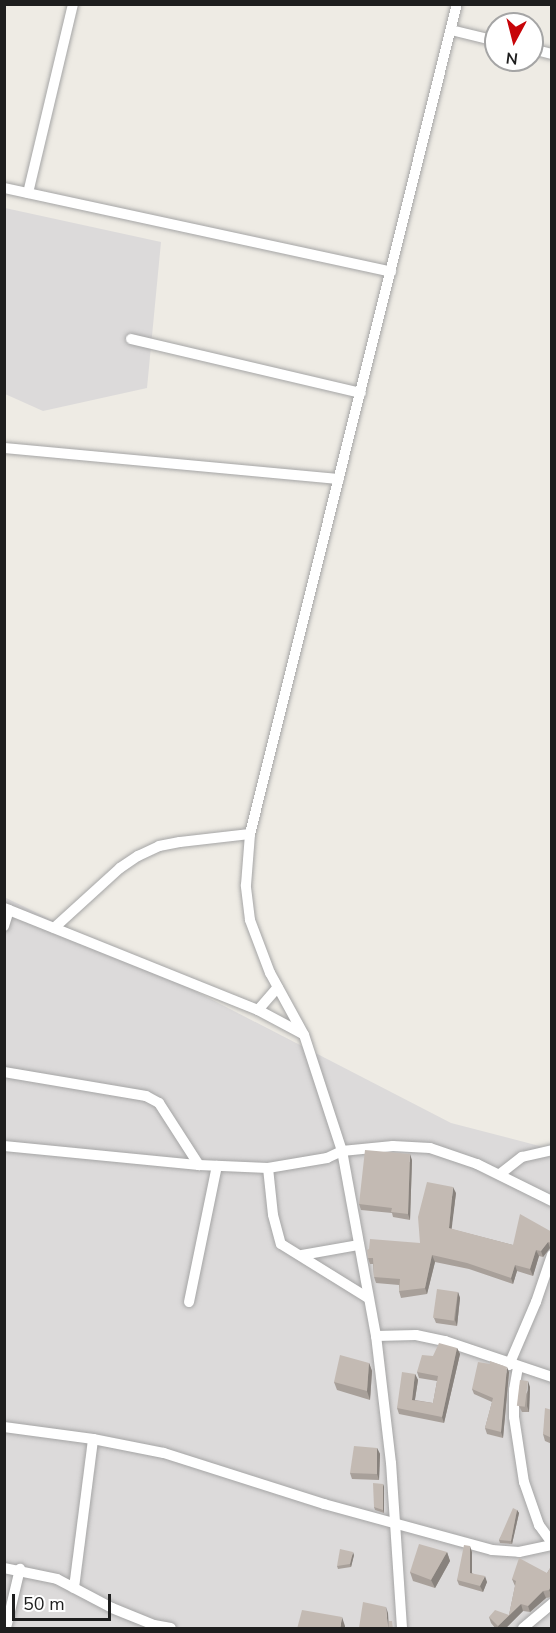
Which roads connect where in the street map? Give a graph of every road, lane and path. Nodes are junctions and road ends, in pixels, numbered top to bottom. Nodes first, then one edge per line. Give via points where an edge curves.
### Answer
1 (73, 4) edge
2 (457, 4) edge
3 (451, 30) junction
4 (484, 37) edge
5 (4, 188) edge
6 (28, 193) junction
7 (391, 272) junction
8 (131, 339) dead end
9 (361, 393) junction
10 (4, 448) edge
11 (339, 480) junction
12 (250, 834) junction
13 (7, 909) edge
14 (4, 926) edge
15 (54, 928) junction
16 (278, 987) junction
17 (258, 1010) junction
18 (304, 1035) junction
19 (4, 1072) edge
20 (4, 1146) edge
21 (342, 1150) junction
22 (552, 1150) edge
23 (199, 1165) junction
24 (217, 1166) junction
25 (268, 1168) junction
26 (500, 1174) junction
27 (552, 1201) edge
28 (359, 1245) junction
29 (302, 1255) junction
30 (552, 1255) edge
31 (368, 1298) junction
32 (189, 1302) dead end
33 (376, 1336) junction
34 (513, 1366) junction
35 (552, 1377) edge
36 (4, 1427) edge
37 (93, 1439) junction
38 (395, 1523) junction
39 (552, 1544) edge
40 (4, 1568) edge
41 (20, 1569) junction
42 (74, 1588) junction
43 (552, 1604) edge
44 (6, 1629) edge
45 (171, 1629) edge
46 (402, 1629) edge
47 (523, 1629) edge

1 - 6 street
2 - 3 street
3 - 4 street
3 - 7 street
5 - 6 street
6 - 7 street
7 - 9 street
8 - 9 street
9 - 11 street
10 - 11 street
11 - 12 street
12 - 15 street via 159,846 138,856
12 - 16 street via 246,885 250,920
13 - 14 street
13 - 15 street
15 - 17 street
16 - 17 street
16 - 18 street
17 - 18 street
18 - 21 street
19 - 23 street via 146,1096 159,1103
20 - 23 street
21 - 25 street via 327,1158
21 - 26 street via 430,1148
21 - 28 street
22 - 26 street via 522,1157
23 - 24 street
24 - 25 street
24 - 32 street
25 - 29 street via 281,1244
26 - 27 street
28 - 29 street
28 - 31 street
29 - 31 street
30 - 34 street
31 - 33 street
33 - 34 street via 416,1335 446,1341
33 - 38 street
34 - 35 street
34 - 39 street via 514,1417 524,1482 539,1525
36 - 37 street
37 - 38 street via 164,1453
37 - 42 street
38 - 39 street via 492,1550 519,1552
38 - 46 street
40 - 41 street
41 - 42 street
41 - 44 street
42 - 45 street via 112,1608
43 - 47 street

